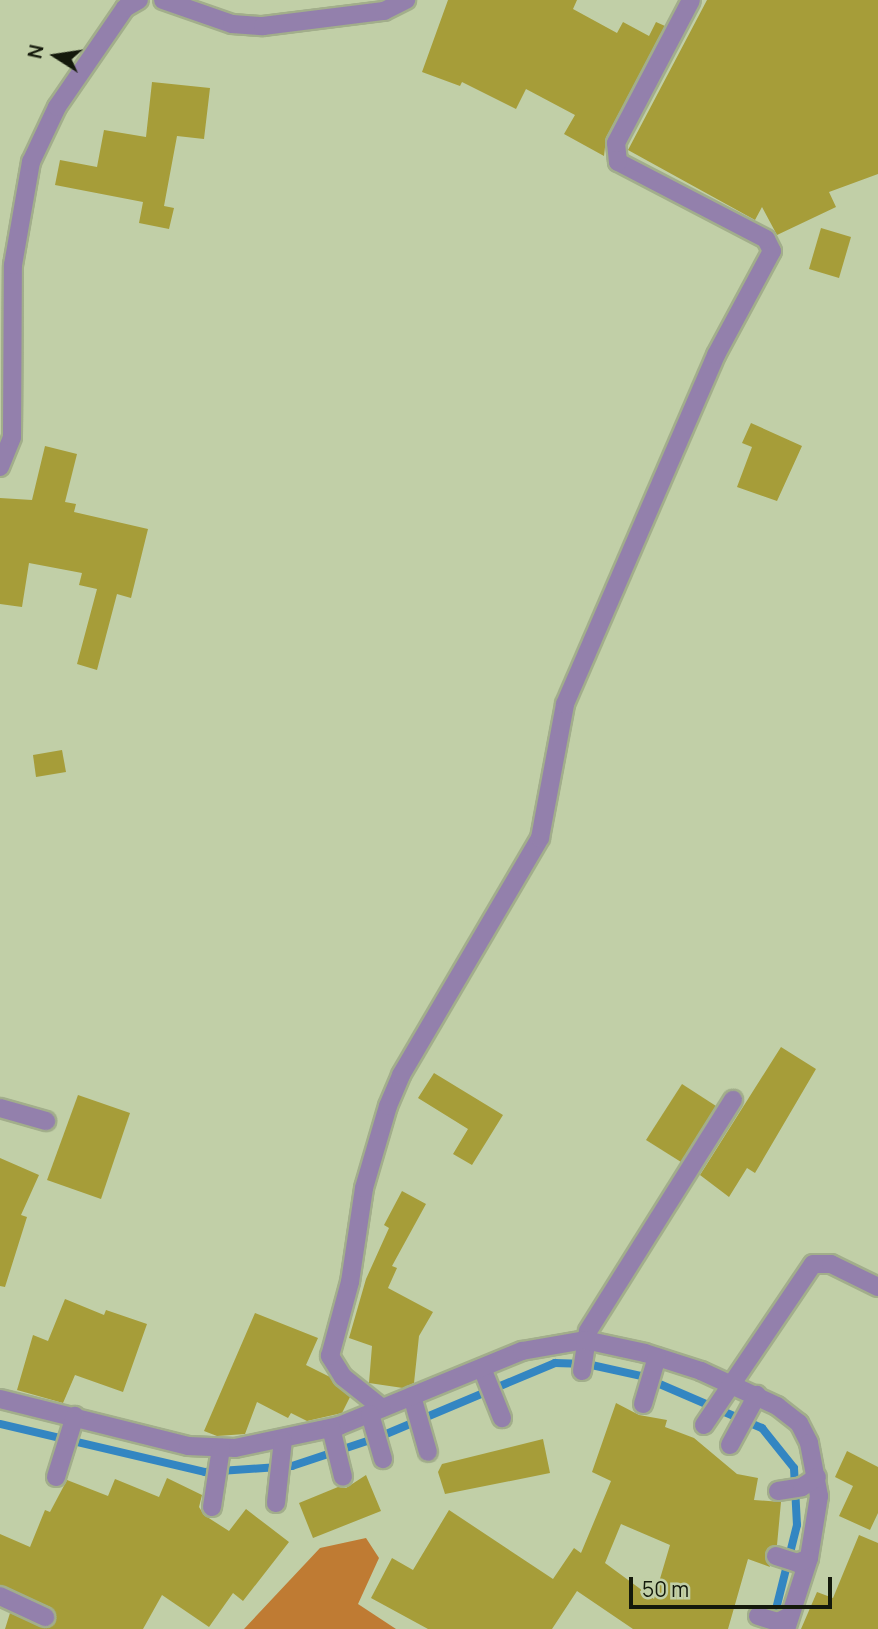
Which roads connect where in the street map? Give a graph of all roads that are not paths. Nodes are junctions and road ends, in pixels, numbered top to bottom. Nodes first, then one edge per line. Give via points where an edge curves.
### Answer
1 (139, 0) edge
2 (163, 0) edge
3 (406, 0) edge
4 (691, 0) edge
5 (0, 467) edge
6 (733, 1100) dead end
7 (0, 1108) edge
8 (46, 1121) dead end
9 (878, 1287) edge
10 (585, 1340) junction
11 (657, 1357) junction
12 (482, 1368) junction
13 (582, 1371) dead end
14 (732, 1384) junction
15 (757, 1395) junction
16 (412, 1396) junction
17 (0, 1398) edge
18 (644, 1400) dead end
19 (376, 1411) junction
20 (75, 1416) junction
21 (502, 1418) dead end
22 (706, 1423) dead end
23 (331, 1428) junction
24 (283, 1440) junction
25 (732, 1441) dead end
26 (378, 1446) dead end
27 (221, 1448) junction
28 (428, 1451) dead end
29 (58, 1470) dead end
30 (342, 1474) dead end
31 (278, 1496) dead end
32 (214, 1499) dead end
33 (0, 1596) edge
34 (45, 1617) dead end
35 (775, 1620) edge

1 - 5 street via 125,8 57,107 31,162 13,265 12,437
2 - 3 street via 248,26 384,12
4 - 19 street via 616,143 618,162 766,239 772,251 716,355 565,704 540,838 401,1075 388,1106 364,1188 350,1282 330,1356 343,1377
6 - 10 street
7 - 8 street
9 - 14 street via 831,1264 813,1264
10 - 11 street
10 - 12 street via 522,1350
10 - 13 street
11 - 14 street
11 - 18 street
12 - 16 street
12 - 21 street
14 - 15 street
14 - 22 street
15 - 25 street
15 - 35 street via 799,1423 809,1443 796,1486 819,1496 791,1559
16 - 19 street
16 - 28 street
17 - 20 street
19 - 23 street
19 - 26 street
20 - 27 street via 188,1446
20 - 29 street
23 - 24 street
23 - 30 street
24 - 27 street
24 - 31 street
27 - 32 street
33 - 34 street

